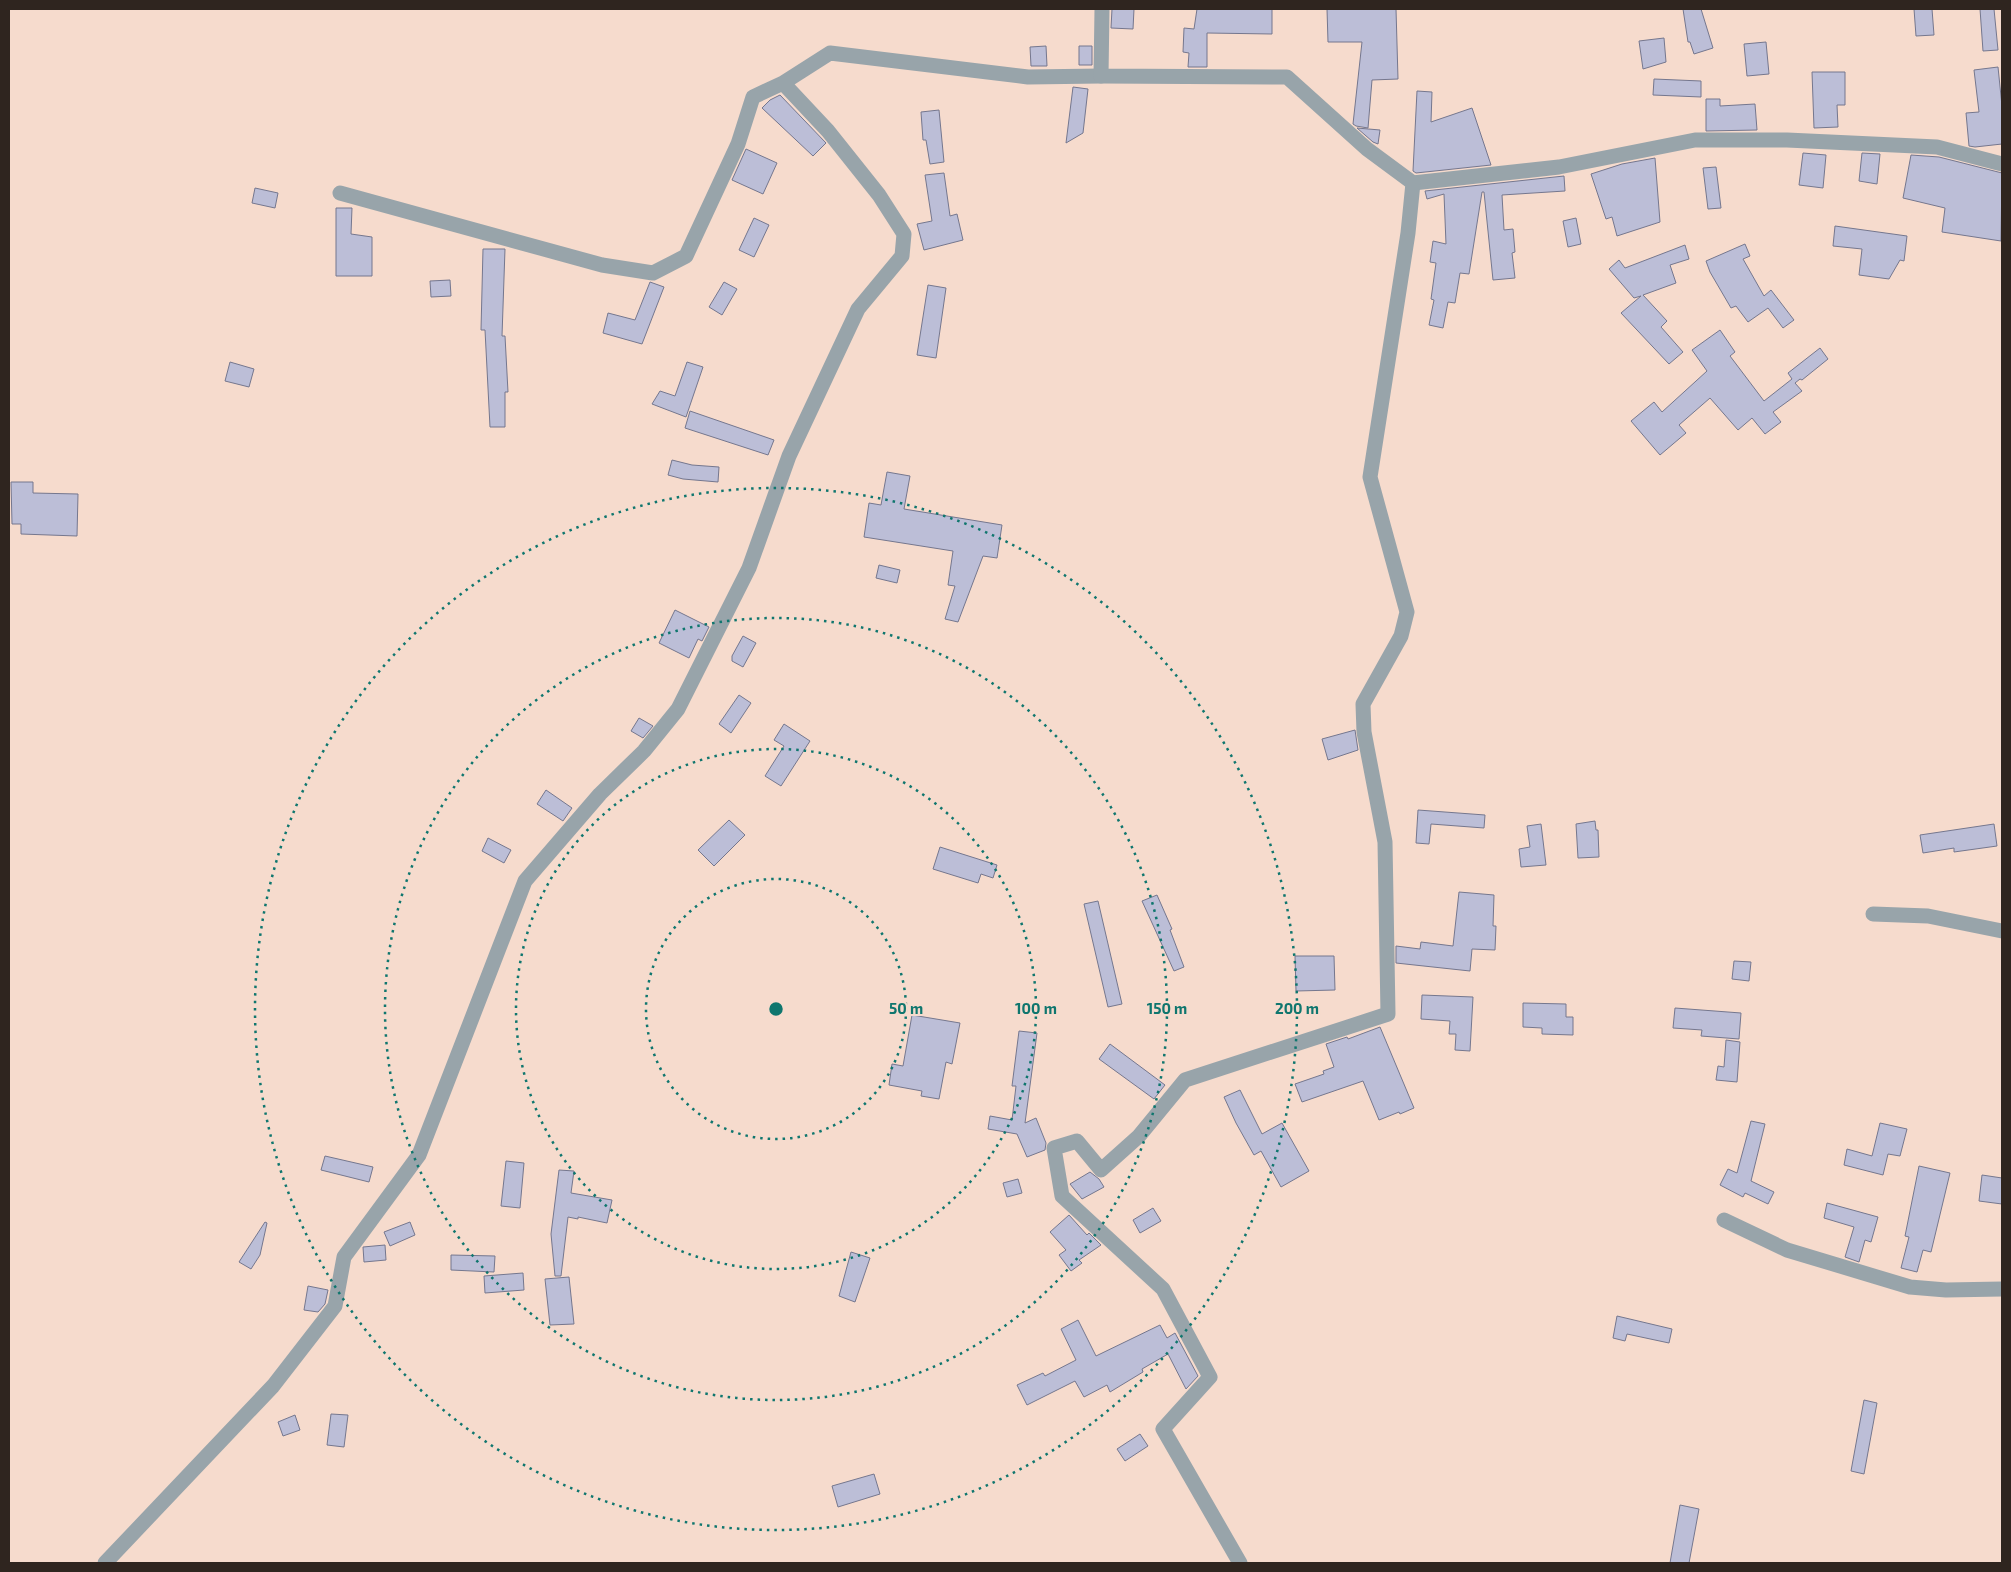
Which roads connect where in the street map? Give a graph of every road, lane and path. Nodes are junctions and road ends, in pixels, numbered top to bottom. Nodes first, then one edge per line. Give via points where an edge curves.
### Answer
1 (1102, 9) edge
2 (1101, 76) junction
3 (783, 82) junction
4 (2002, 164) edge
5 (1413, 183) junction
6 (340, 193) dead end
7 (1873, 914) dead end
8 (2002, 931) edge
9 (1724, 1220) dead end
10 (2002, 1289) edge
11 (105, 1563) edge
12 (1240, 1563) edge

1 - 2 street
2 - 3 street via 1028,77 830,53
2 - 5 street via 1288,77 1367,149
3 - 6 street via 753,97 738,144 686,256 653,273 602,265
3 - 11 street via 880,195 904,234 902,256 858,309 788,456 748,568 678,709 644,751 600,794 525,881 419,1155 344,1257 336,1306 273,1386
4 - 5 street via 1937,147 1787,140 1696,140 1559,167
5 - 12 street via 1370,476 1406,612 1401,636 1363,704 1364,732 1385,842 1388,1014 1185,1080 1139,1136 1101,1170 1077,1141 1054,1148 1062,1196 1162,1289 1210,1377 1163,1429
7 - 8 street via 1928,916
9 - 10 street via 1787,1250 1910,1287

